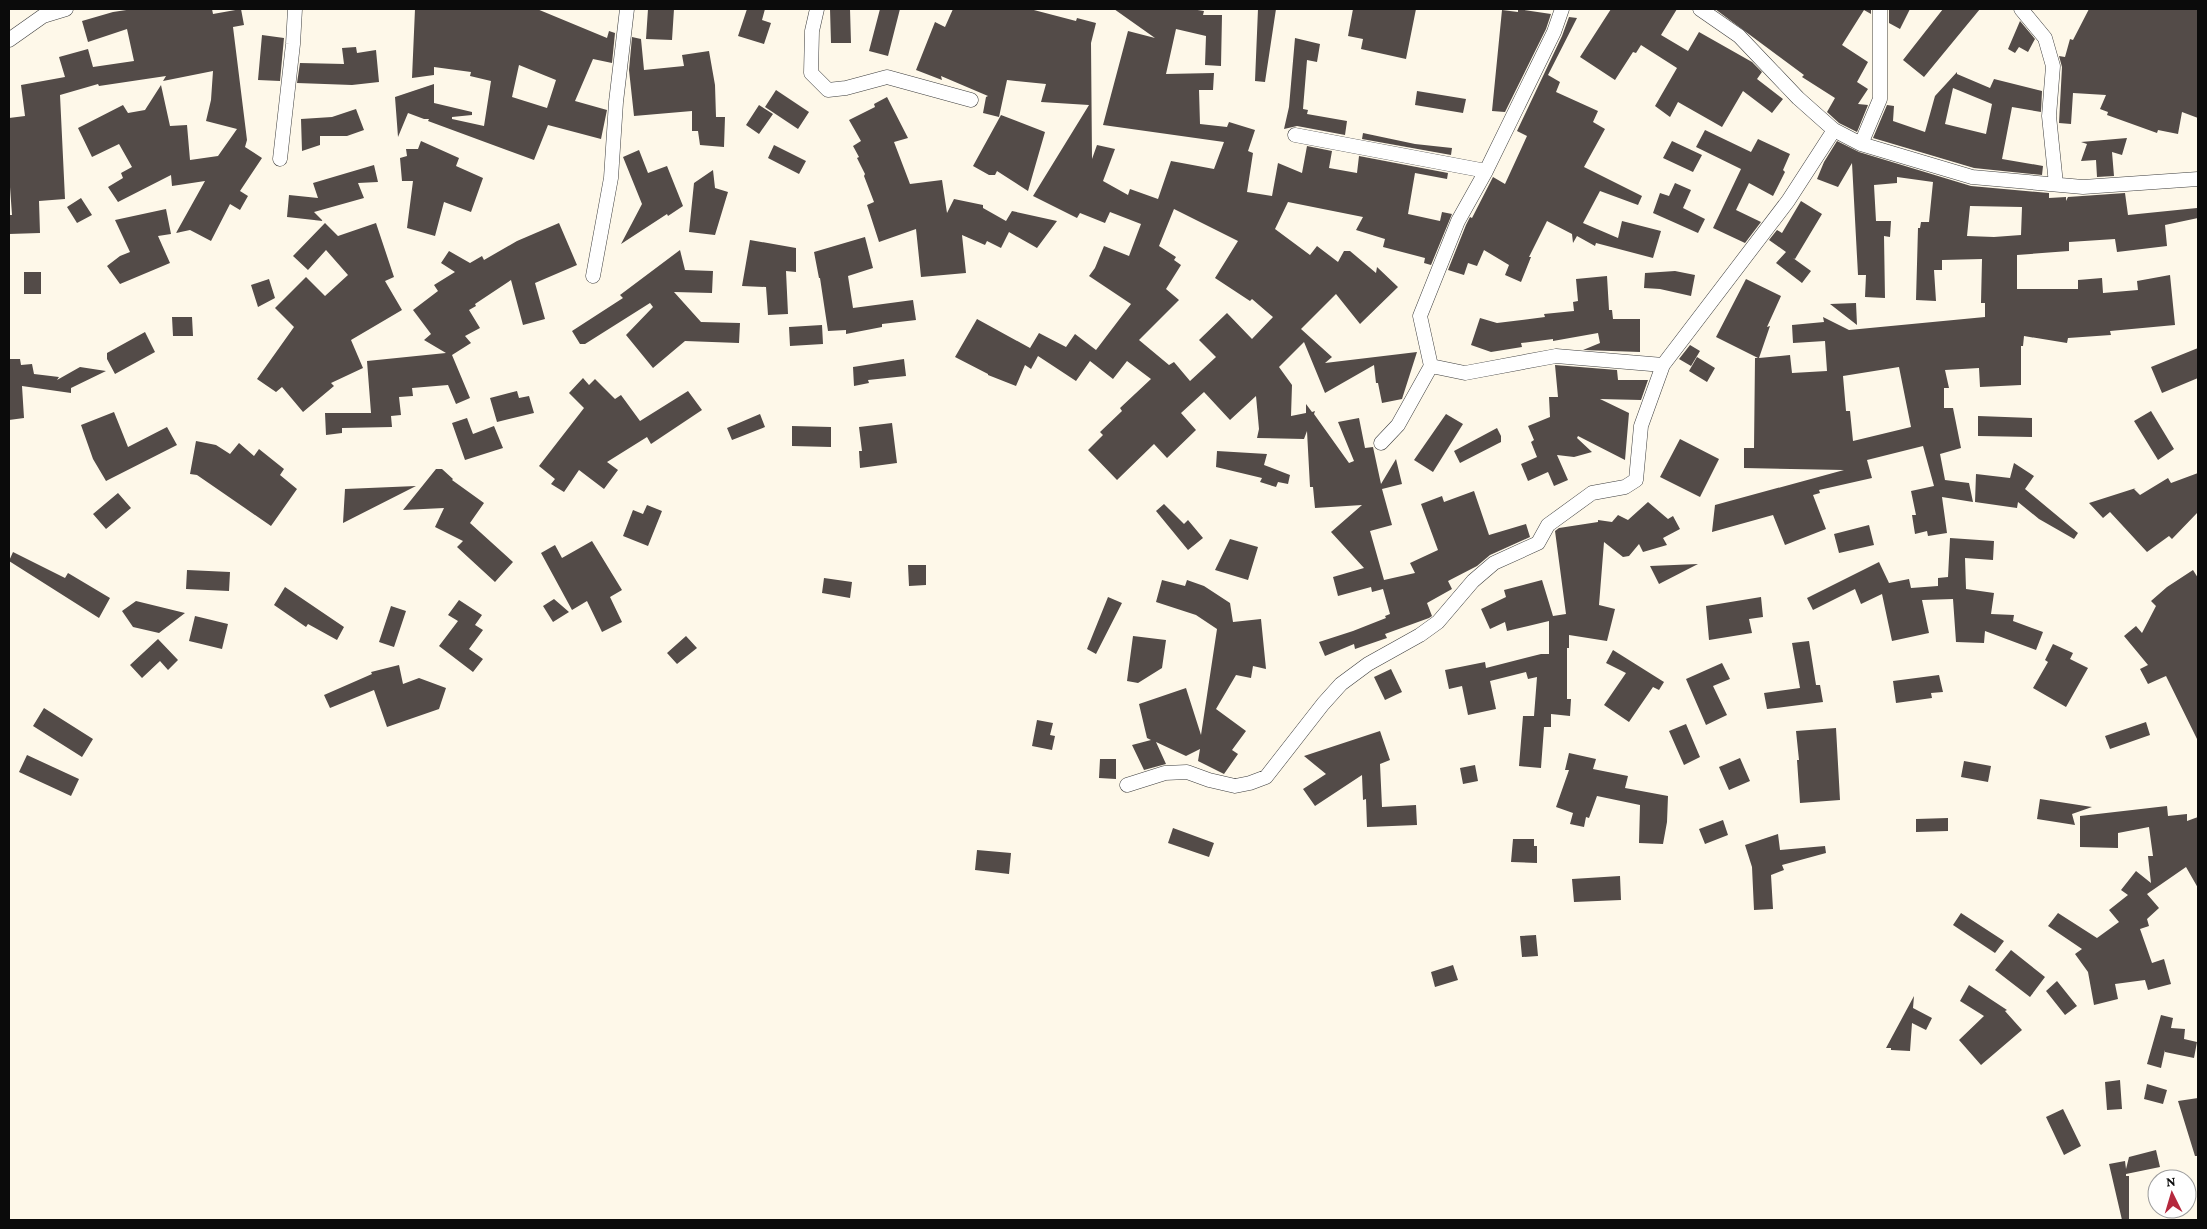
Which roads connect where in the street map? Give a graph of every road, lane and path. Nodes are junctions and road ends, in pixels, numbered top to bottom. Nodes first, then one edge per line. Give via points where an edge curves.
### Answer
1 (66, 9) edge
2 (295, 9) edge
3 (627, 9) edge
4 (817, 9) edge
5 (1562, 9) edge
6 (1700, 9) edge
7 (1880, 9) edge
8 (2021, 9) edge
9 (9, 40) edge
10 (971, 100) dead end
11 (1834, 130) junction
12 (1295, 135) dead end
13 (1861, 144) junction
14 (280, 159) dead end
15 (1486, 171) junction
16 (2198, 179) edge
17 (2056, 184) junction
18 (593, 276) dead end
19 (1663, 365) junction
20 (1431, 366) junction
21 (1380, 443) dead end
22 (1127, 785) dead end

1 - 9 street via 43,16
2 - 14 street
3 - 18 street via 611,178
4 - 10 street via 812,31 811,73 828,90 887,77
5 - 15 street via 1554,32
6 - 11 street via 1739,36 1798,98
7 - 13 street via 1880,99
8 - 17 street via 2045,38 2053,66 2048,116
11 - 13 street
11 - 19 street via 1788,201
12 - 15 street
13 - 17 street via 1972,177
15 - 20 street via 1458,221 1420,316
16 - 17 street via 2083,186
19 - 20 street via 1556,356 1465,373
19 - 22 street via 1641,426 1636,480 1625,487 1592,493 1548,525 1538,543 1494,563 1473,581 1438,622 1341,684 1266,777 1235,786 1187,772 1165,773
20 - 21 street via 1398,425

